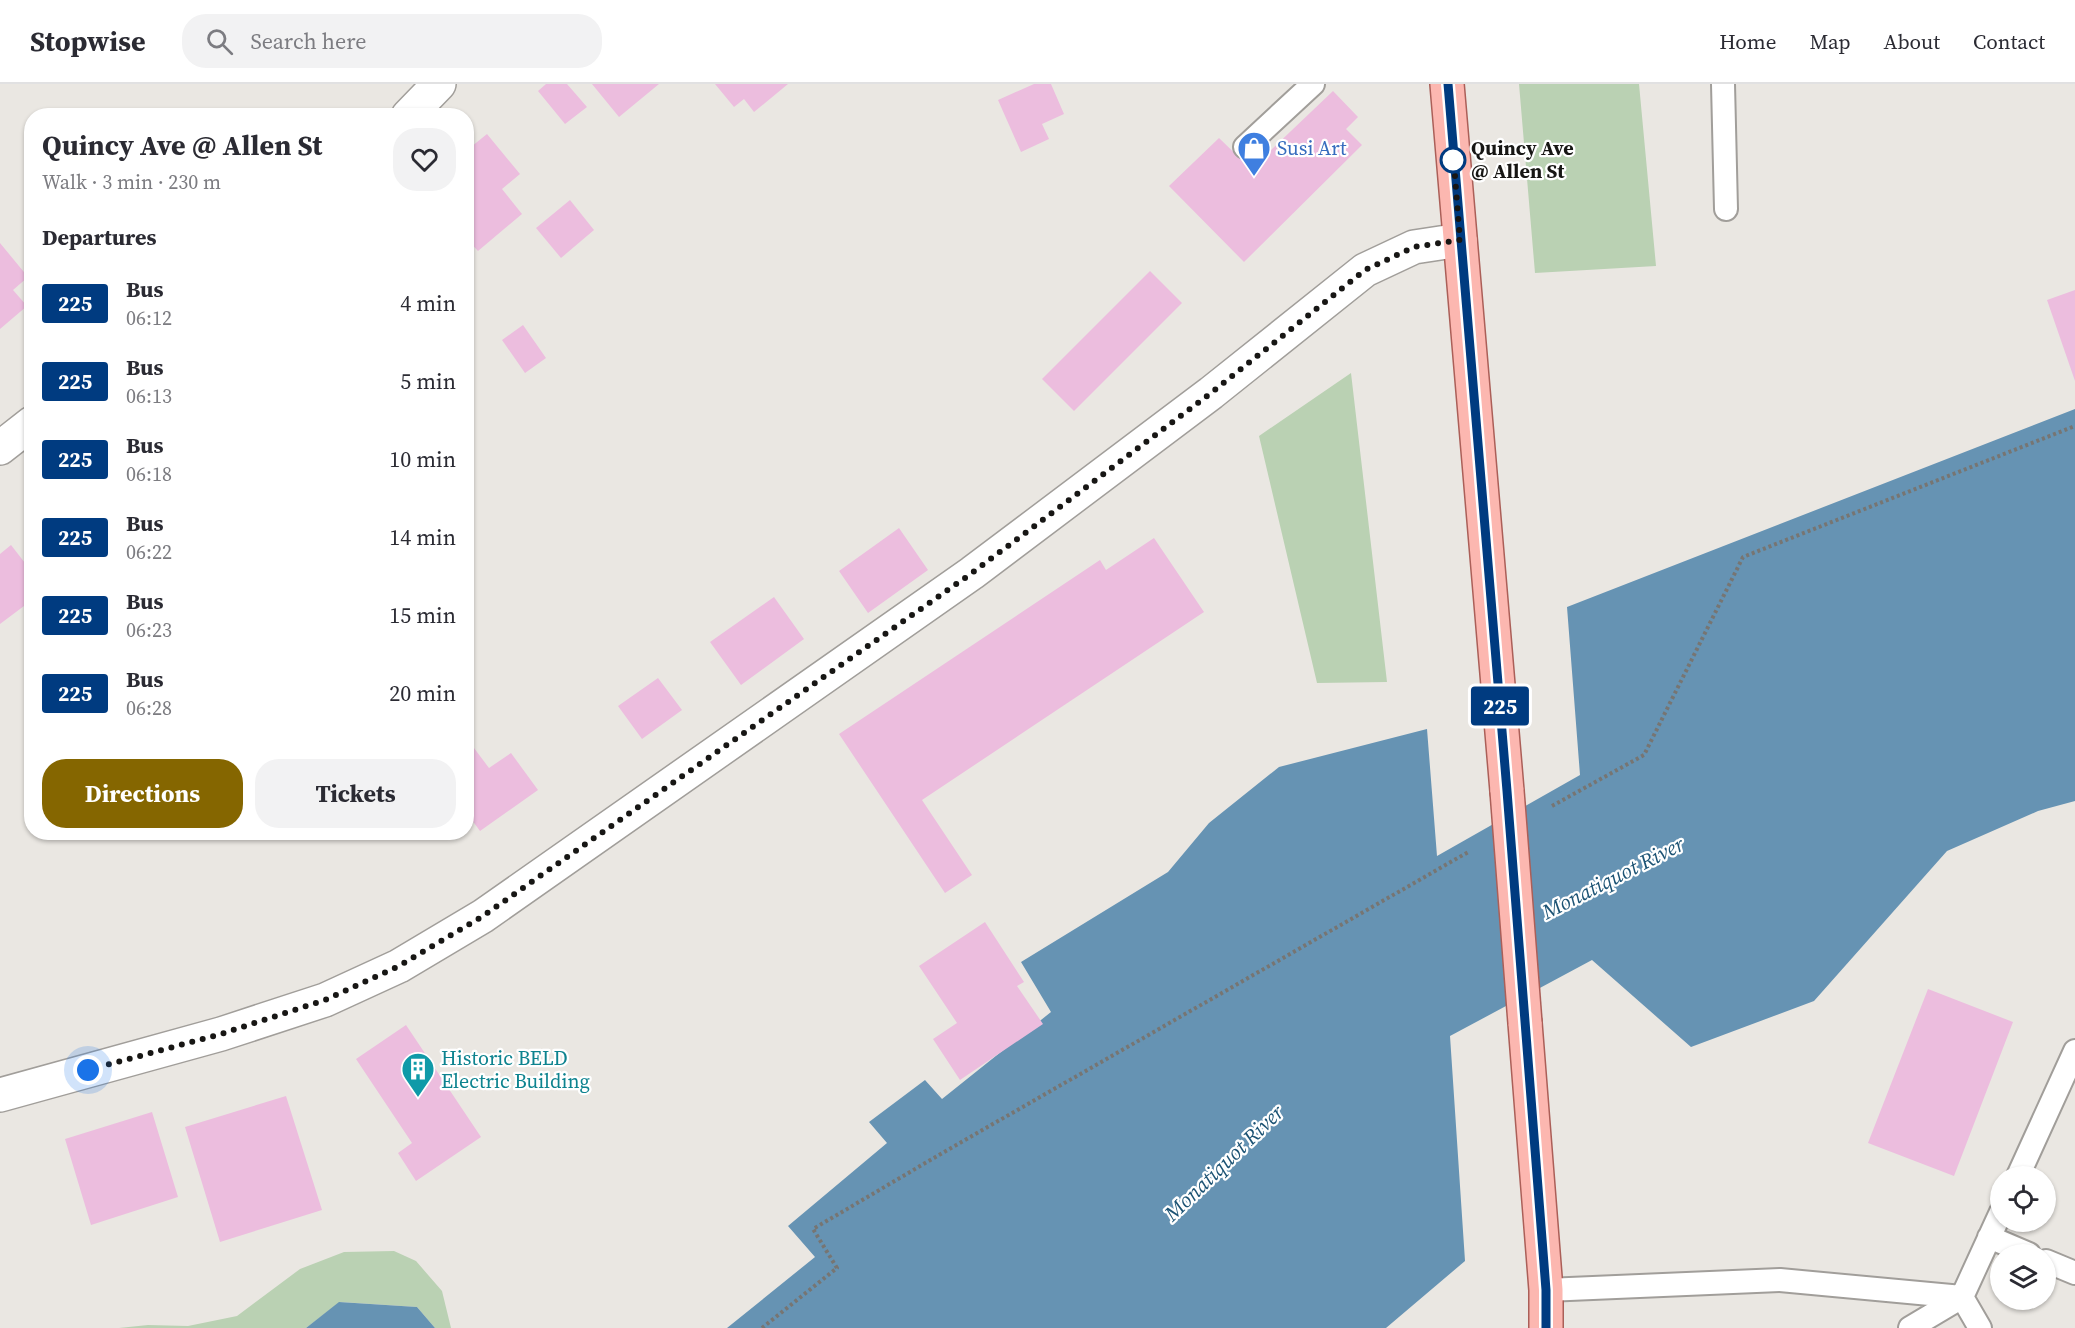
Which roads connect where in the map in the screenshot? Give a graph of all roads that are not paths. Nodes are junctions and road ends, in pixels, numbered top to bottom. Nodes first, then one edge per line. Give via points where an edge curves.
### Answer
1 (439, 84) edge
2 (1313, 84) edge
3 (1448, 84) edge
4 (1722, 84) edge
5 (416, 108) edge
6 (1245, 147) dead end
7 (1726, 208) dead end
8 (1460, 240) junction
9 (24, 429) edge
10 (0, 448) edge
11 (2075, 1051) edge
12 (0, 1095) edge
13 (2023, 1166) edge
14 (1991, 1232) edge
15 (1989, 1237) junction
16 (2005, 1244) edge
17 (2056, 1265) edge
18 (2075, 1273) edge
19 (1546, 1290) junction
20 (1962, 1296) junction
21 (1546, 1328) edge
22 (1910, 1328) edge
23 (1980, 1328) edge

1 - 5 street
2 - 6 lane
3 - 8 main road
4 - 7 lane
8 - 12 street via 1414,247 1365,270 1211,393 972,573 483,916 399,966 325,1000 221,1034
8 - 19 main road, bridge
9 - 10 street
11 - 13 lane
14 - 15 lane
15 - 16 lane
15 - 20 lane
17 - 18 lane
19 - 20 lane via 1780,1280
19 - 21 main road
20 - 22 lane
20 - 23 lane

